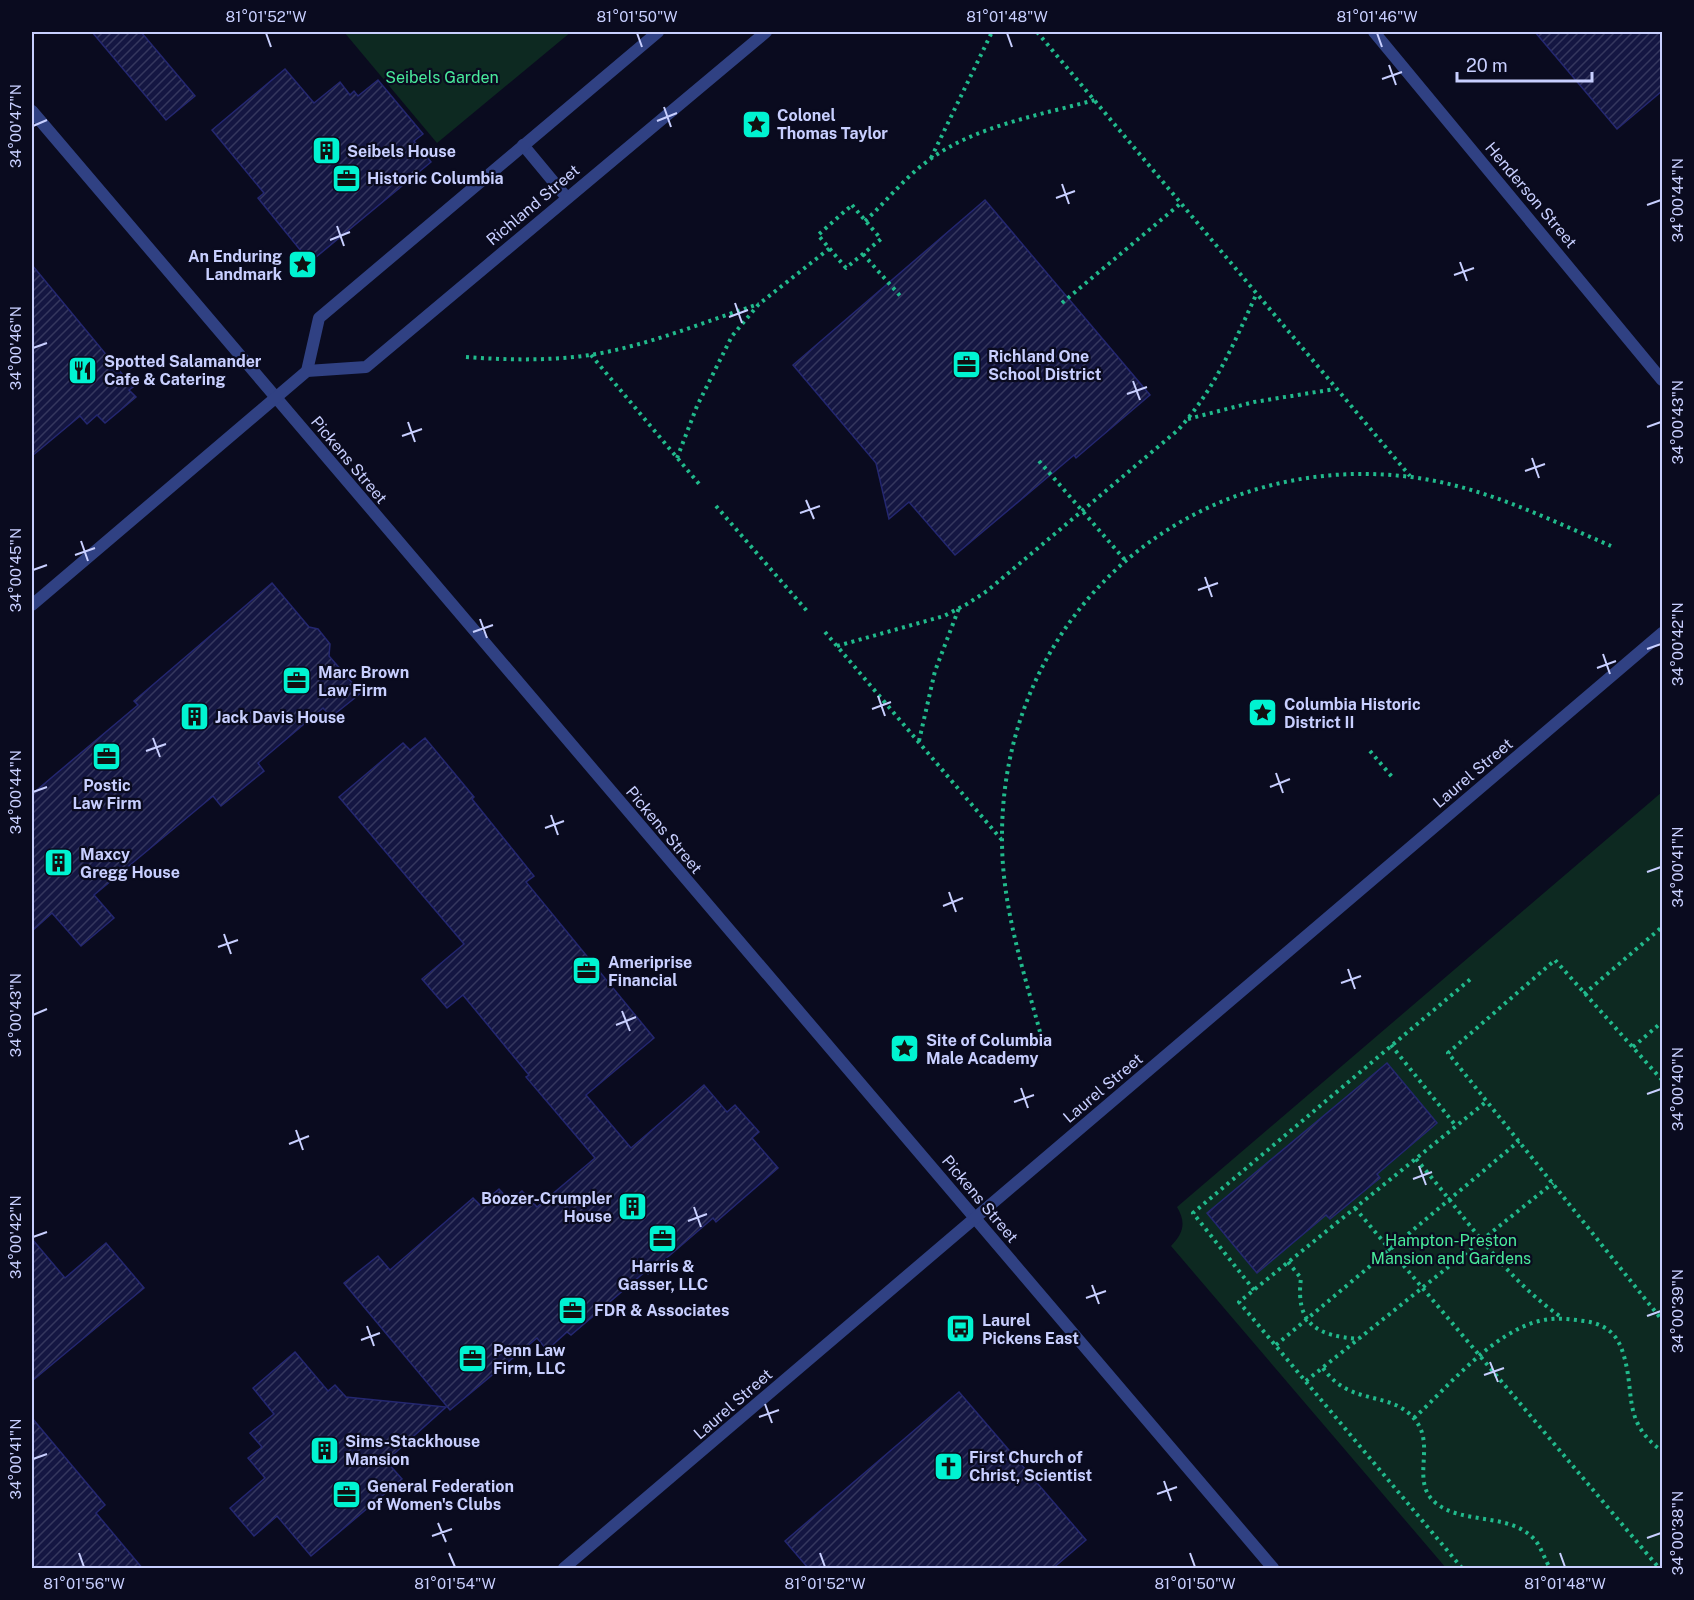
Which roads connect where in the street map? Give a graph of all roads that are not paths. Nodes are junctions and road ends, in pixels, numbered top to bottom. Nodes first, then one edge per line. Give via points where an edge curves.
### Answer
1 (658, 32) edge
2 (766, 32) edge
3 (1374, 32) edge
4 (32, 111) edge
5 (523, 146) junction
6 (567, 198) junction
7 (307, 371) junction
8 (1662, 380) edge
9 (275, 399) junction
10 (32, 605) edge
11 (1662, 633) edge
12 (975, 1219) junction
13 (564, 1569) edge
14 (1273, 1569) edge

1 - 5 street
2 - 6 street, Richland Street
3 - 8 street, Henderson Street
4 - 9 street, Pickens Street
5 - 6 street
5 - 7 street via 319,318
6 - 7 street, Richland Street via 366,366
7 - 9 street
9 - 10 street
9 - 12 street, Pickens Street
11 - 12 street, Laurel Street
12 - 13 street, Laurel Street
12 - 14 street, Pickens Street

